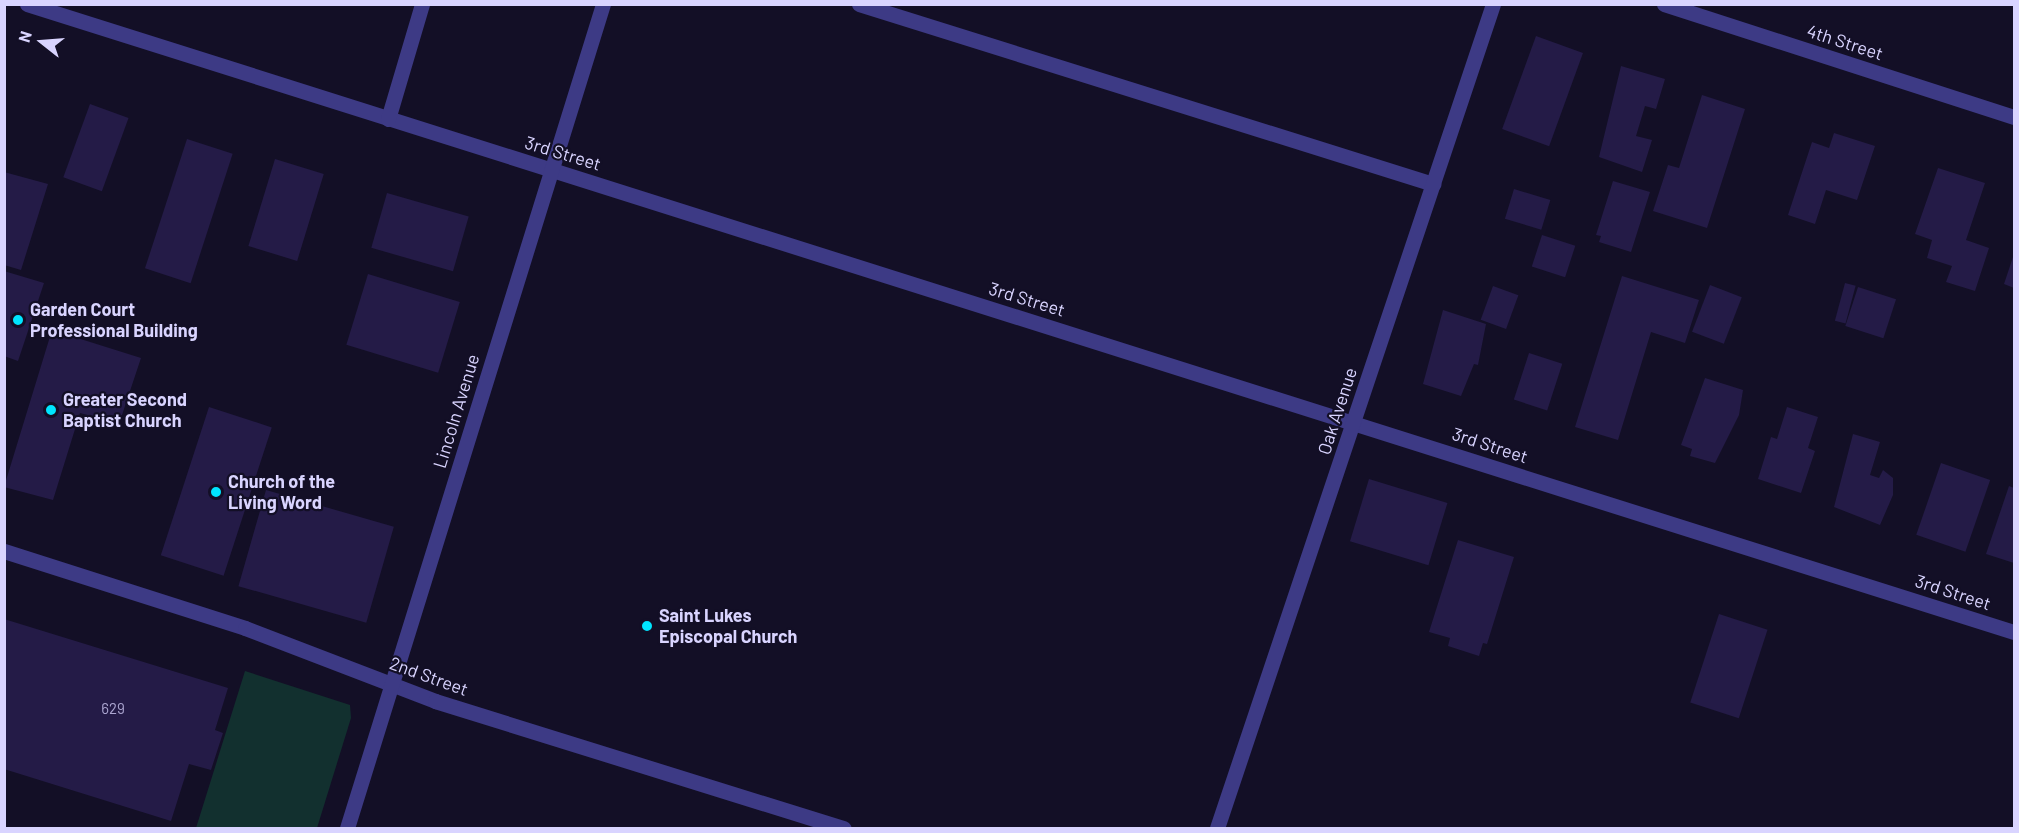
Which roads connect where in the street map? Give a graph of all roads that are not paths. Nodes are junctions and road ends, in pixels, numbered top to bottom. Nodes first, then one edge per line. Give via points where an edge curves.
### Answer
1 (27, 4) edge
2 (422, 4) edge
3 (603, 4) edge
4 (859, 4) edge
5 (1493, 4) edge
6 (1664, 4) edge
7 (2014, 117) edge
8 (388, 119) junction
9 (551, 170) junction
10 (1433, 184) junction
11 (1354, 423) junction
12 (4, 551) edge
13 (2014, 632) edge
14 (391, 684) junction
15 (348, 828) edge
16 (844, 828) edge
17 (1217, 828) edge

1 - 8 street, 3rd Street
2 - 8 street
3 - 9 street, Lincoln Avenue
4 - 10 street
5 - 10 street, Oak Avenue
6 - 7 street, 4th Street
8 - 9 street, 3rd Street
9 - 11 street, 3rd Street
9 - 14 street, Lincoln Avenue
10 - 11 street, Oak Avenue
11 - 13 street, 3rd Street
11 - 17 street, Oak Avenue
12 - 14 street, 2nd Street via 245,628
14 - 15 street, Lincoln Avenue
14 - 16 street, 2nd Street

